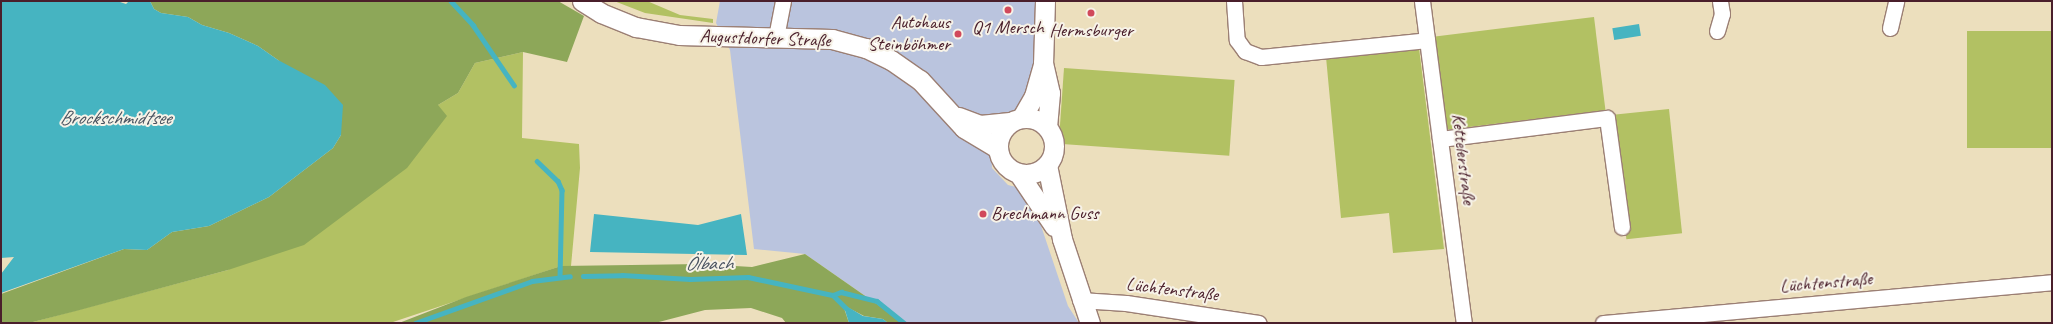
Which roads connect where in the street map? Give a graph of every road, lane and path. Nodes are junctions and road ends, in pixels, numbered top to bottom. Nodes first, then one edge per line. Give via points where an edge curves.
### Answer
1 (582, 1) edge
2 (783, 1) edge
3 (1045, 1) edge
4 (1234, 1) edge
5 (1422, 1) edge
6 (1720, 1) edge
7 (1896, 1) edge
8 (1890, 28) dead end
9 (1717, 31) dead end
10 (776, 37) junction
11 (1427, 40) junction
12 (1043, 63) junction
13 (955, 116) junction
14 (1016, 120) junction
15 (1047, 126) junction
16 (1440, 139) junction
17 (997, 148) junction
18 (1047, 165) junction
19 (1019, 174) junction
20 (1622, 227) dead end
21 (1062, 239) junction
22 (2052, 282) edge
23 (1080, 300) junction
24 (1652, 321) edge
25 (1090, 323) edge
26 (1259, 323) edge
27 (1464, 323) edge
28 (1603, 323) edge

1 - 10 main road, Augustdorfer Straße via 601,13 643,29 692,37
2 - 10 street
3 - 12 main road
4 - 11 street via 1237,40 1245,51 1261,57
5 - 11 street, Kettelerstraße
6 - 9 street via 1722,14
7 - 8 street
10 - 13 main road, Augustdorfer Straße via 832,39 866,48 891,60 920,80
11 - 16 street, Kettelerstraße
12 - 14 main road via 1034,96
12 - 15 main road via 1050,93
13 - 14 main road, Augustdorfer Straße via 980,125
13 - 17 main road, Augustdorfer Straße via 964,128
14 - 15 main road via 1040,121
14 - 17 main road via 1000,134
15 - 18 main road via 1054,146
16 - 20 street via 1607,118
16 - 27 street, Kettelerstraße
17 - 19 main road via 1004,165
18 - 19 main road via 1034,173
18 - 21 main road
19 - 21 main road
21 - 23 main road
22 - 24 street, Lüchtenstraße
23 - 25 main road
23 - 26 street, Lüchtenstraße via 1126,303
24 - 28 street, Lüchtenstraße

